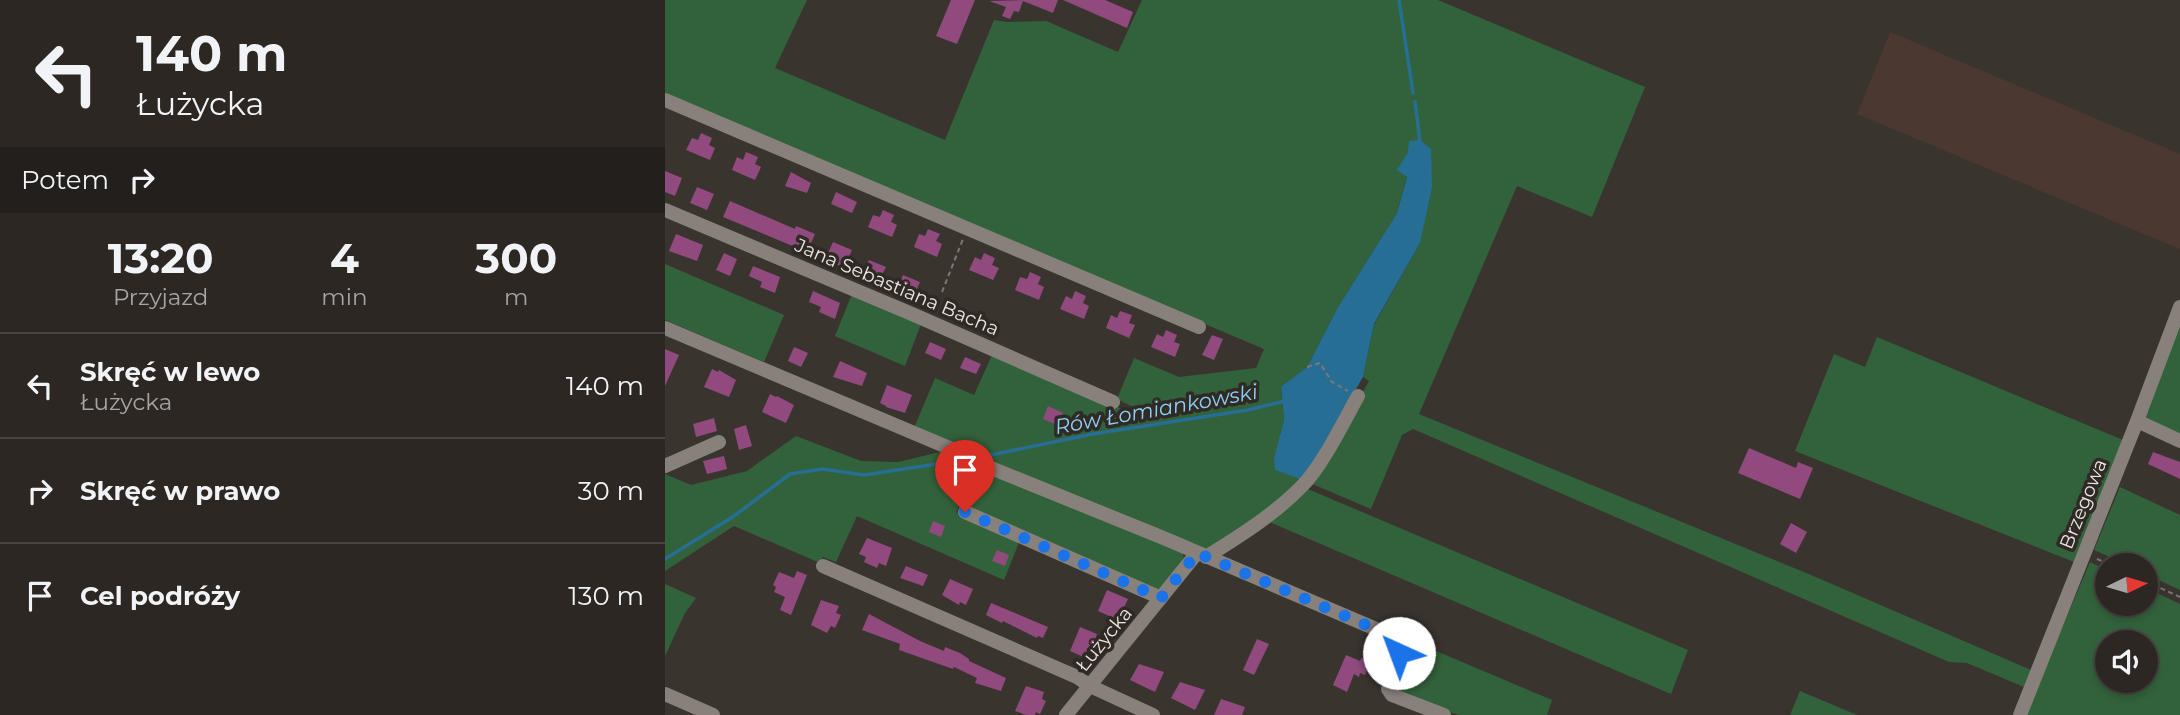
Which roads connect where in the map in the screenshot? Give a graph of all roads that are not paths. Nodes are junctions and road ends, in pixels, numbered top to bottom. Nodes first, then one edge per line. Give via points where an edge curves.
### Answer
1 (665, 100) edge
2 (665, 210) edge
3 (2180, 307) edge
4 (1199, 327) dead end
5 (665, 328) edge
6 (1358, 396) road end
7 (1114, 402) dead end
8 (2137, 421) junction
9 (2180, 441) edge
10 (719, 442) dead end
11 (665, 466) edge
12 (965, 512) dead end
13 (1202, 555) junction
14 (823, 566) dead end
15 (1161, 598) junction
16 (1090, 686) junction
17 (665, 694) edge
18 (713, 715) edge
19 (1066, 715) edge
20 (1153, 715) edge
21 (1444, 715) edge
22 (2020, 715) edge

1 - 4 street
2 - 7 street, Jana Sebastiana Bacha
3 - 8 street, Brzegowa
5 - 13 street
6 - 13 street, Łużycka via 1305,484 1253,528
8 - 9 street
8 - 22 street, Brzegowa
10 - 11 street
12 - 15 street
13 - 15 street, Łużycka
13 - 21 street via 1390,635 1399,646 1388,689 1392,695
14 - 16 street
15 - 16 street, Łużycka
16 - 19 street, Łużycka
16 - 20 street
17 - 18 street

